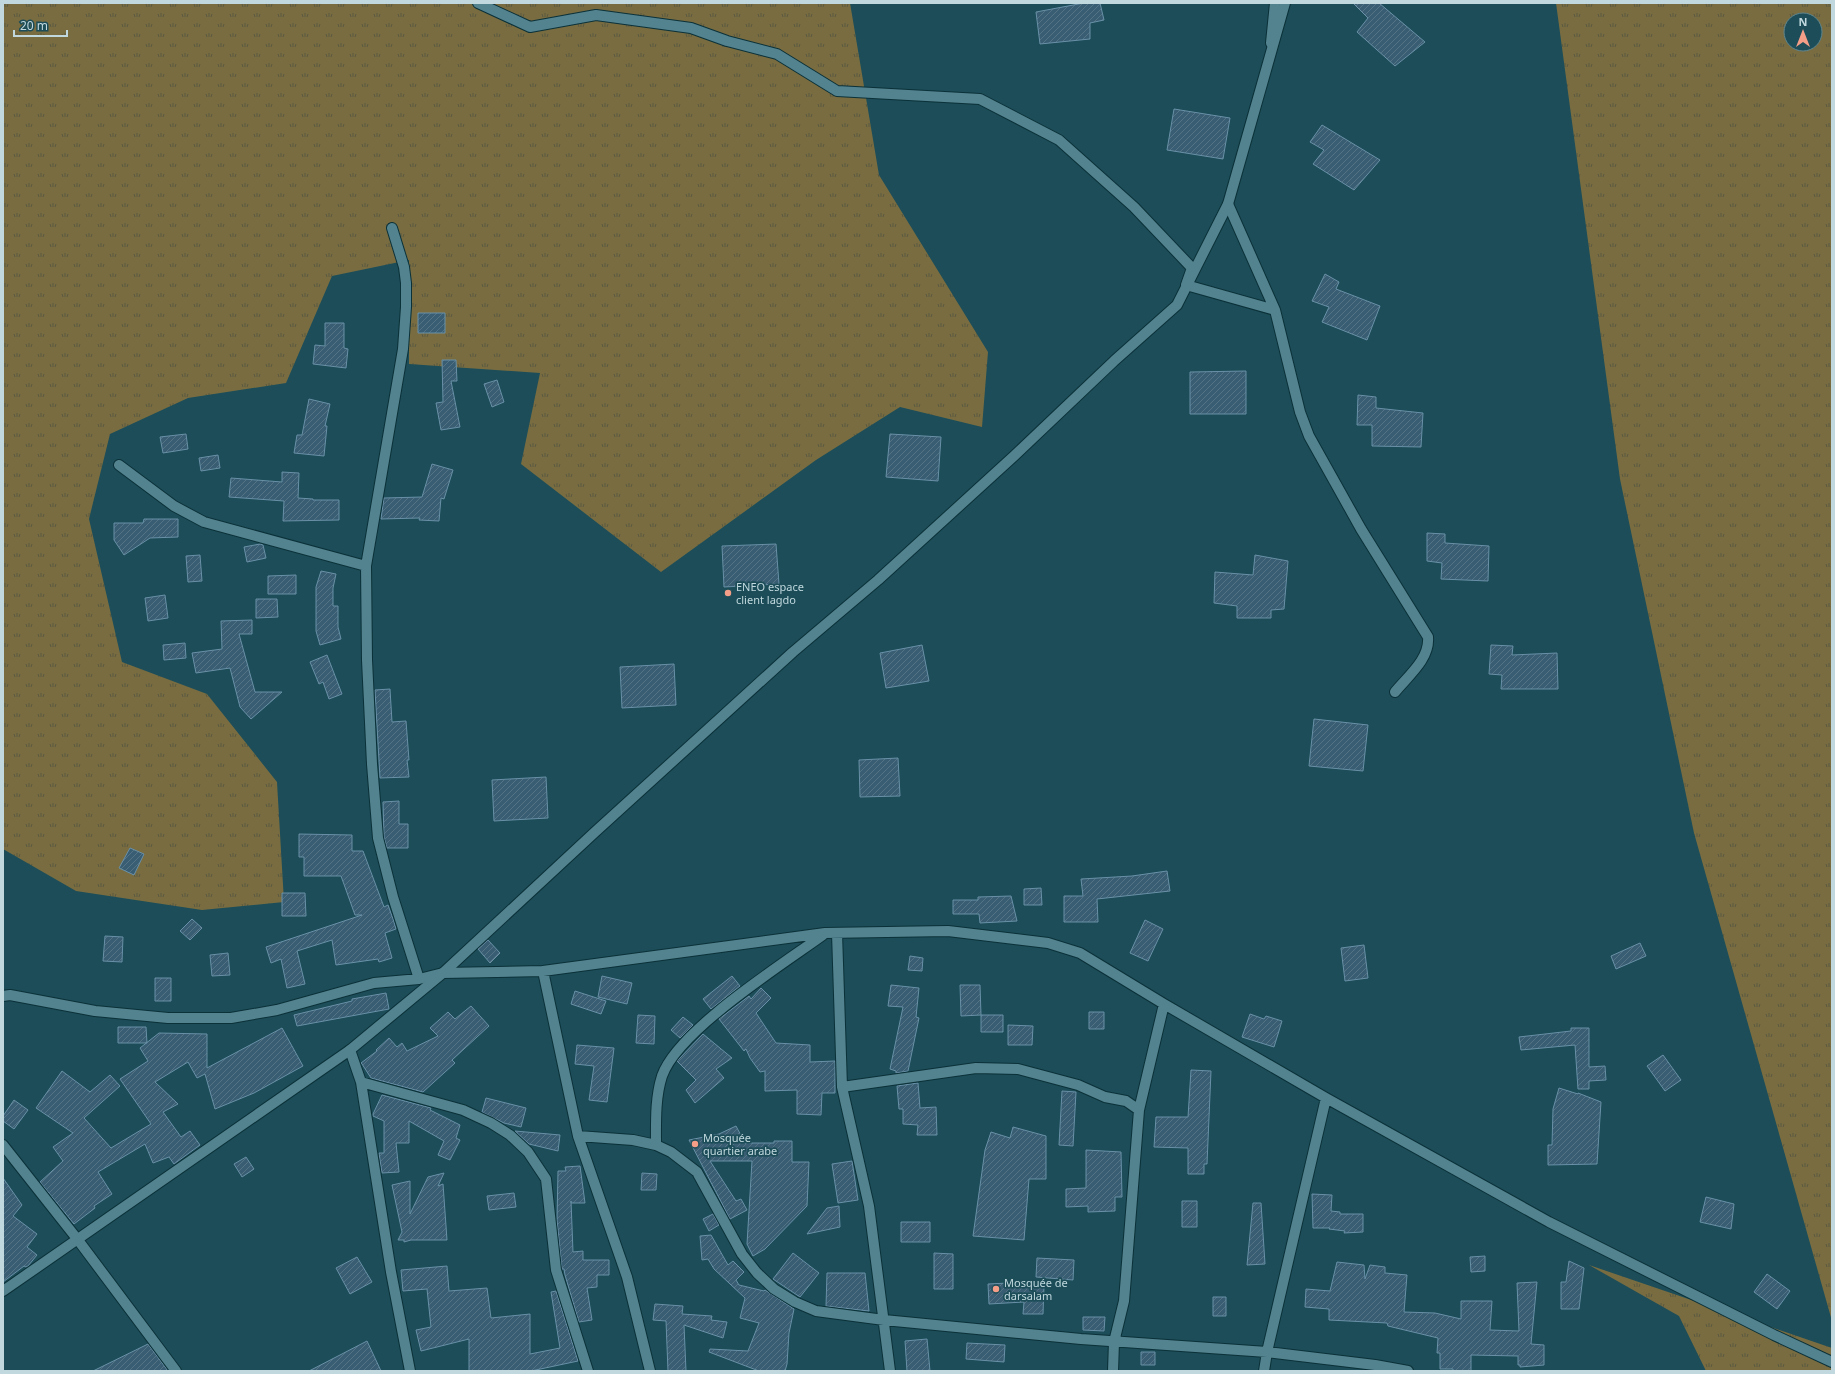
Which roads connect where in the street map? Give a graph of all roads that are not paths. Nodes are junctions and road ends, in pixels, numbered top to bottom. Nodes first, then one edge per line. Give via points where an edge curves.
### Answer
1 (478, 3) edge
2 (1275, 3) edge
3 (1285, 3) edge
4 (1267, 69) junction
5 (1228, 204) junction
6 (392, 228) dead end
7 (1186, 285) junction
8 (1275, 310) junction
9 (119, 465) dead end
10 (366, 566) junction
11 (1395, 692) dead end
12 (825, 933) junction
13 (838, 933) junction
14 (543, 971) junction
15 (443, 973) junction
16 (419, 979) junction
17 (5, 994) edge
18 (1164, 1004) junction
19 (350, 1050) junction
20 (361, 1082) junction
21 (842, 1087) junction
22 (1326, 1098) junction
23 (1139, 1110) junction
24 (578, 1136) junction
25 (3, 1145) edge
26 (656, 1145) junction
27 (78, 1240) junction
28 (3, 1291) edge
29 (884, 1320) junction
30 (1114, 1342) junction
31 (1267, 1352) junction
32 (1832, 1362) edge
33 (176, 1371) edge
34 (410, 1371) edge
35 (588, 1371) edge
36 (650, 1371) edge
37 (890, 1371) edge
38 (1114, 1371) edge
39 (1264, 1371) edge
40 (1408, 1371) edge

1 - 7 street via 530,27 596,15 691,28 727,41 777,54 837,91 980,99 1059,140 1134,207 1192,268
2 - 4 street
3 - 4 street
4 - 5 street
5 - 7 street
5 - 8 street
6 - 10 street via 404,267 406,283 403,349
7 - 8 street
7 - 15 street via 1177,305 1162,320 1114,361 878,580 793,652 600,826
8 - 11 street via 1300,412 1310,436 1361,529 1428,637 1427,650
9 - 10 street via 174,506 204,522
10 - 16 street via 367,667 378,838 393,897
12 - 13 street
12 - 14 street
12 - 26 street via 720,1009 675,1053 663,1074 657,1092
13 - 18 street via 948,931 1048,943 1080,953
13 - 21 street
14 - 15 street
14 - 24 street
15 - 16 street
15 - 19 street
16 - 17 street via 374,983 277,1010 231,1018 168,1018 102,1011
18 - 22 street
18 - 23 street
19 - 20 street
19 - 27 street
20 - 34 street via 391,1272
20 - 35 street via 463,1110 510,1135 528,1152 546,1179 556,1270
21 - 23 street via 976,1068 1018,1069 1078,1085 1105,1097 1126,1102
21 - 29 street via 869,1206
22 - 31 street
22 - 32 street via 1549,1222
23 - 30 street via 1124,1301
24 - 26 street via 633,1140
24 - 36 street via 627,1277
25 - 27 street
26 - 29 street via 671,1152 697,1172 742,1254 774,1289 816,1311
27 - 28 street
27 - 33 street
29 - 30 street
29 - 37 street
30 - 31 street
30 - 38 street
31 - 39 street
31 - 40 street

